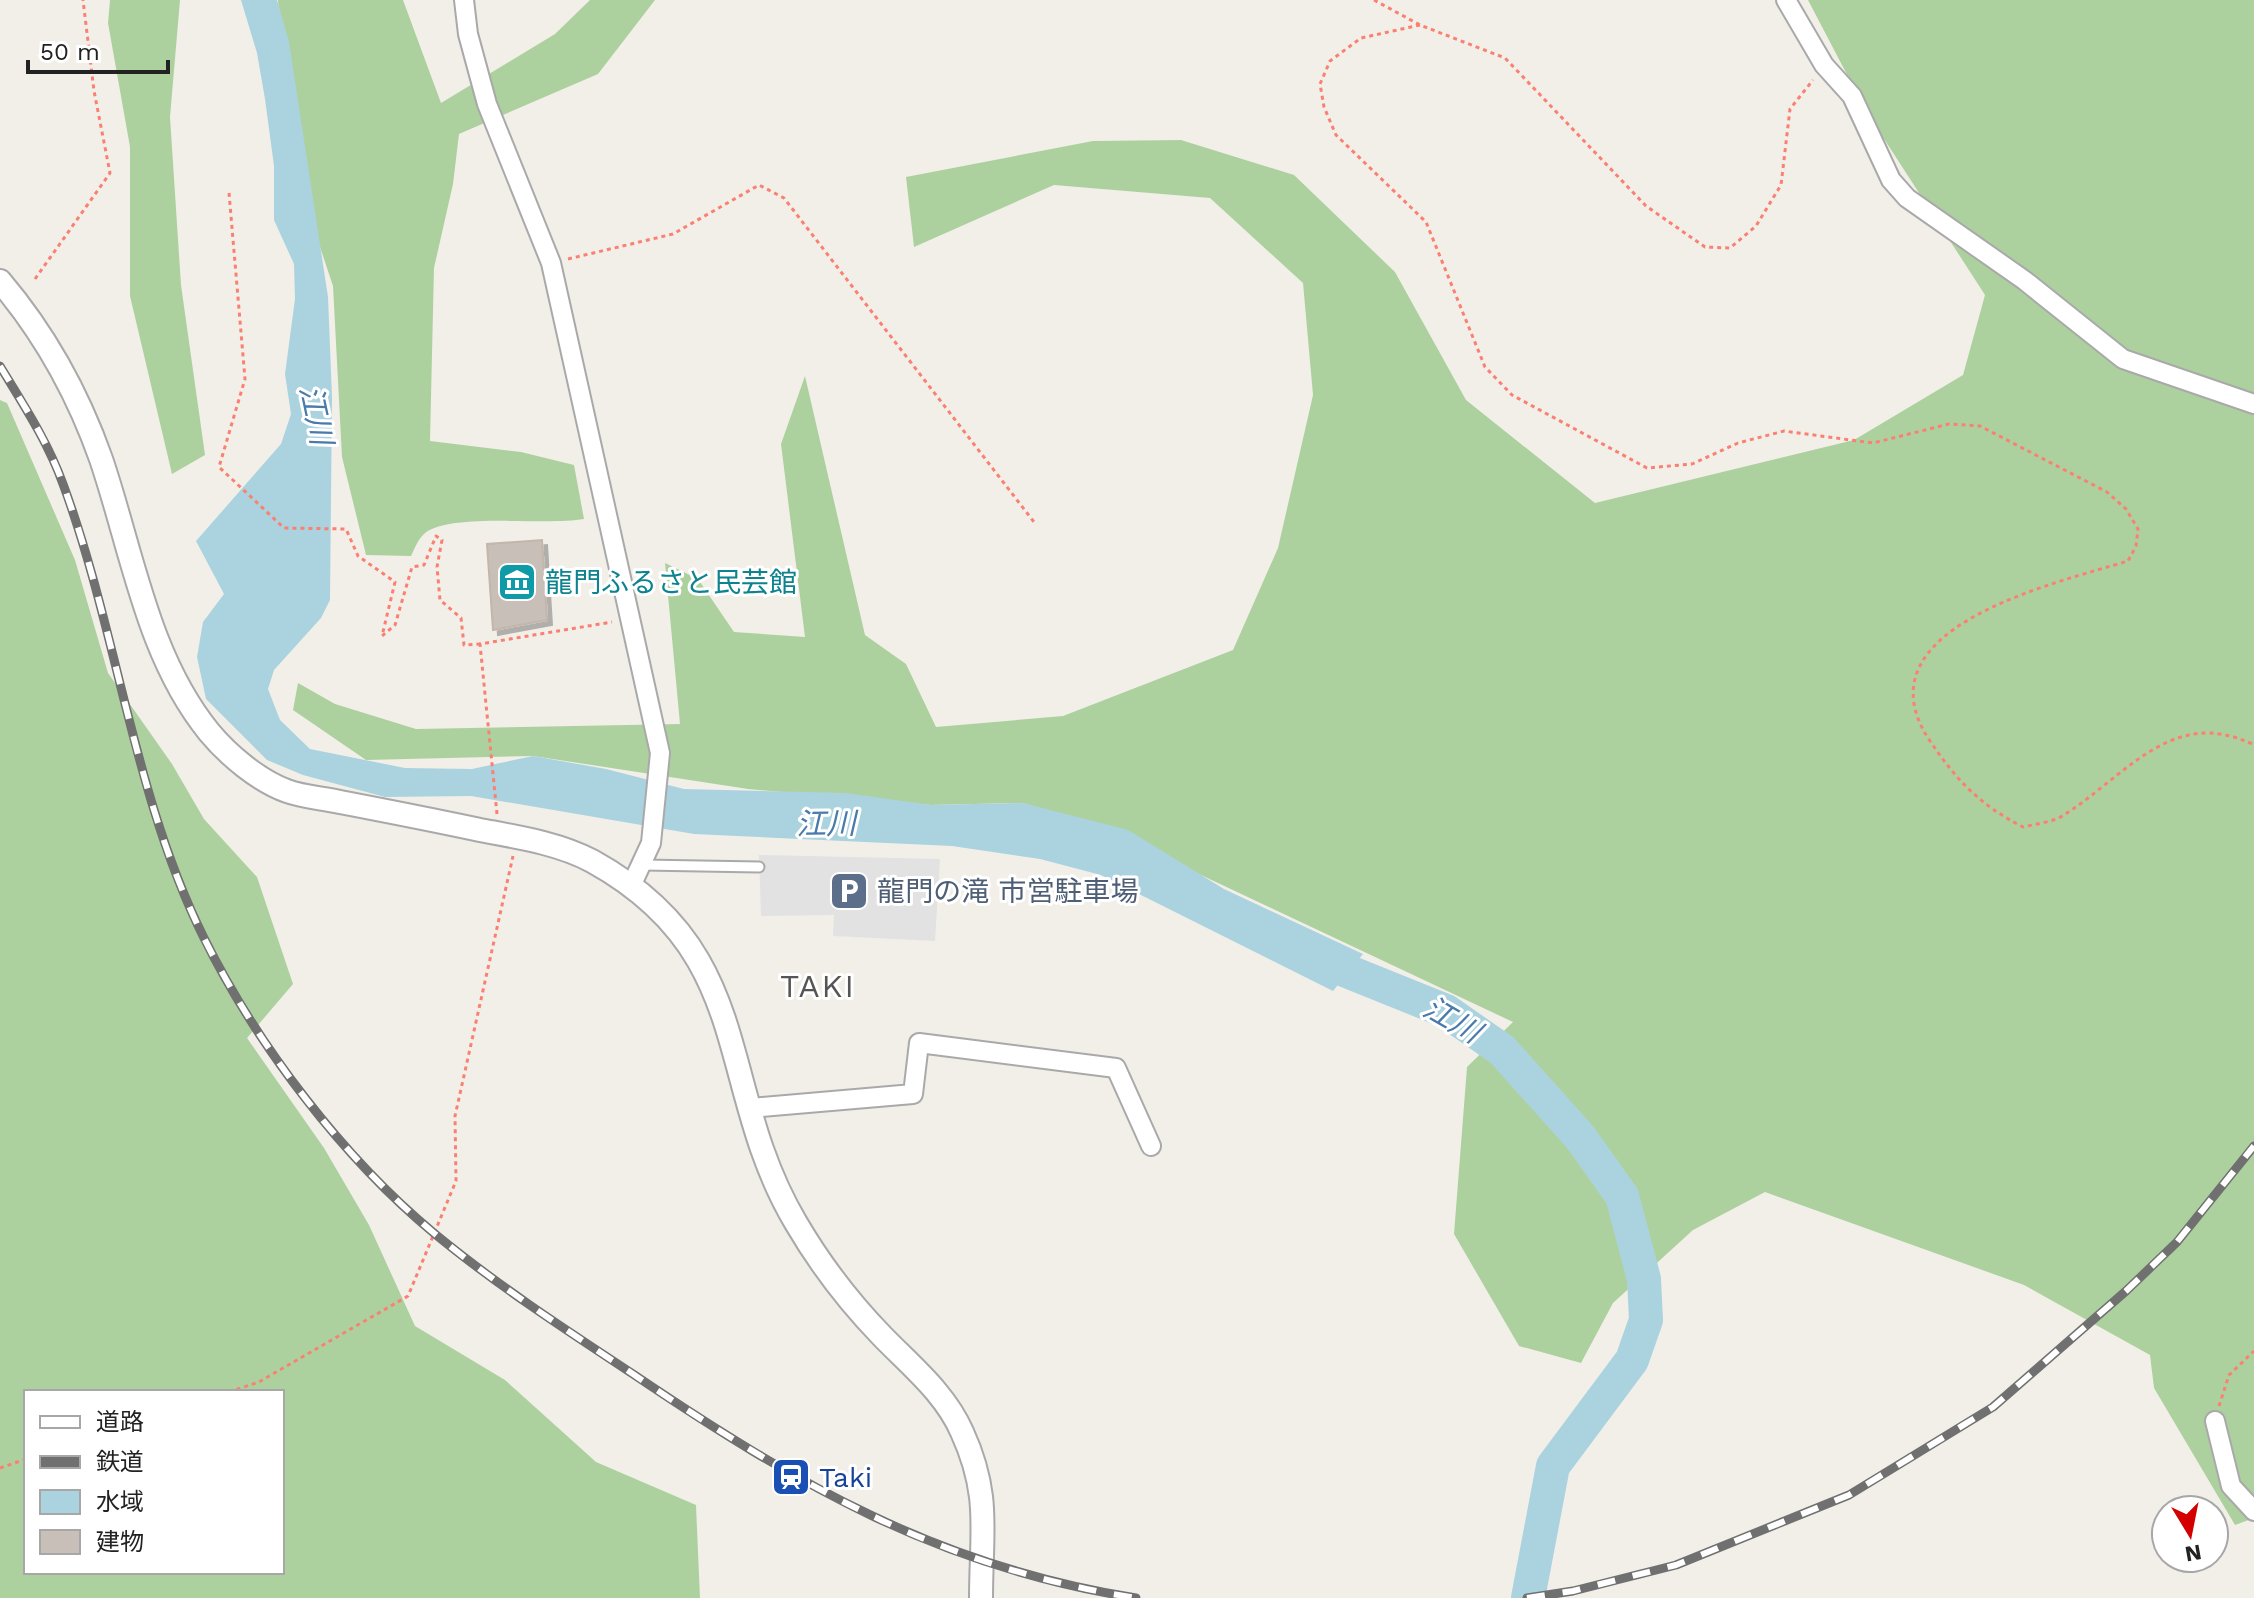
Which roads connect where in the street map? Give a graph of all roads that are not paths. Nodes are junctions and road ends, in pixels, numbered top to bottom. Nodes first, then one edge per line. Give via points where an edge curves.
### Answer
1 (464, 0) edge
2 (1786, 0) edge
3 (0, 281) edge
4 (9, 304) edge
5 (2254, 404) edge
6 (759, 867) dead end
7 (638, 875) junction
8 (751, 1108) junction
9 (1151, 1146) dead end
10 (2215, 1421) road end
11 (2254, 1511) edge
12 (981, 1598) edge

1 - 7 street via 487,104 551,263 660,753 651,843
2 - 5 street via 1824,65 1852,96 1891,180 1907,198 2024,280 2123,359
3 - 4 street
4 - 7 street via 63,369 100,457 147,610 172,672 209,732 243,765 286,791 519,837
6 - 7 lane
7 - 8 street via 713,984
8 - 9 street via 913,1094 919,1043 1116,1068
8 - 12 street via 765,1163 820,1261 881,1335 931,1384 960,1427 979,1473 985,1519
10 - 11 street via 2231,1486

